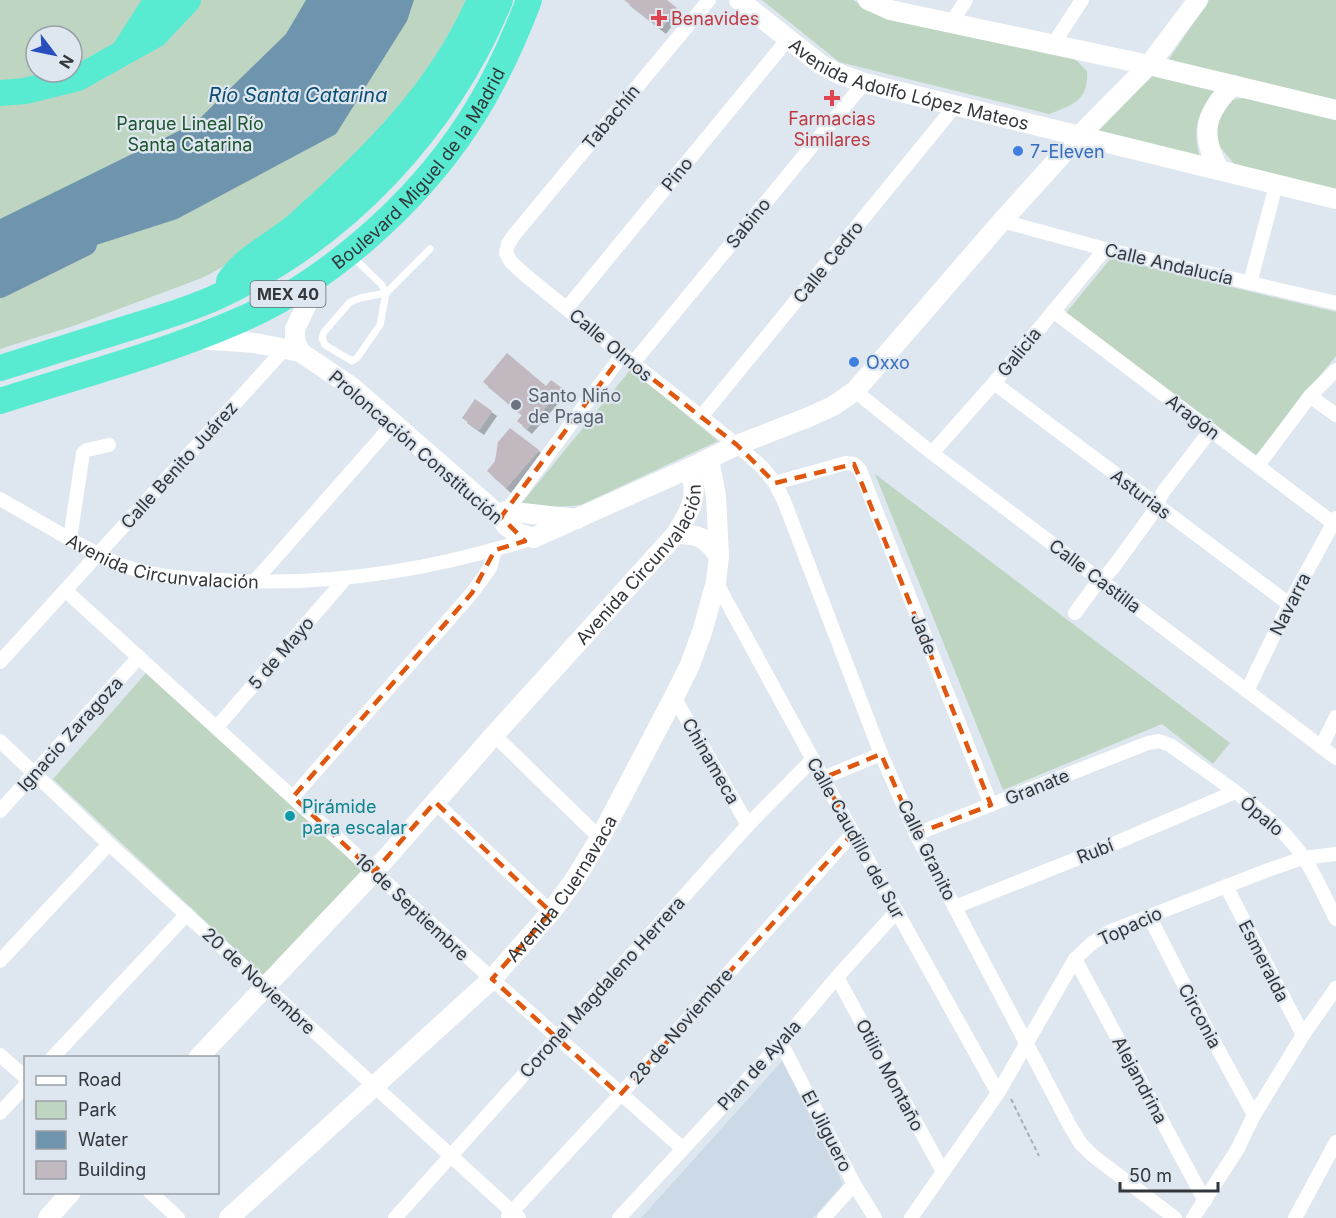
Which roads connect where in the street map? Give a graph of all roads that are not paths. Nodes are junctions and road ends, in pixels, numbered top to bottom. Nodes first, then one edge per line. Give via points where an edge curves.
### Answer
1 (157, 0) edge
2 (188, 0) edge
3 (480, 0) edge
4 (500, 0) edge
5 (529, 0) edge
6 (739, 0) edge
7 (868, 0) edge
8 (966, 0) edge
9 (1082, 0) edge
10 (1198, 0) edge
11 (702, 2) edge
12 (951, 23) junction
13 (788, 39) junction
14 (1052, 46) junction
15 (122, 54) junction
16 (1149, 65) junction
17 (864, 83) junction
18 (1233, 85) junction
19 (0, 93) edge
20 (955, 106) junction
21 (1336, 110) edge
22 (1078, 137) junction
23 (1219, 170) junction
24 (1276, 185) junction
25 (1336, 200) edge
26 (1002, 221) junction
27 (514, 235) joint
28 (430, 249) dead end
29 (1105, 249) junction
30 (349, 253) junction
31 (322, 273) junction
32 (1250, 283) junction
33 (386, 293) junction
34 (219, 296) junction
35 (1336, 303) edge
36 (567, 308) junction
37 (1053, 311) junction
38 (193, 339) junction
39 (293, 346) junction
40 (628, 359) junction
41 (0, 368) edge
42 (1336, 370) edge
43 (994, 383) junction
44 (855, 391) junction
45 (1310, 396) junction
46 (0, 401) edge
47 (1336, 416) edge
48 (700, 417) junction
49 (393, 424) junction
50 (1211, 430) junction
51 (109, 445) dead end
52 (737, 445) junction
53 (932, 453) junction
54 (709, 459) junction
55 (1258, 465) junction
56 (690, 468) junction
57 (775, 483) junction
58 (1157, 505) junction
59 (3, 506) edge
60 (504, 514) junction
61 (577, 519) junction
62 (1334, 521) edge
63 (676, 534) junction
64 (533, 538) junction
65 (70, 539) junction
66 (495, 550) junction
67 (98, 554) junction
68 (718, 556) junction
69 (345, 579) junction
70 (1102, 581) junction
71 (254, 582) junction
72 (716, 582) junction
73 (65, 590) junction
74 (1288, 604) junction
75 (1075, 613) dead end
76 (140, 657) junction
77 (0, 662) edge
78 (1246, 691) junction
79 (674, 697) junction
80 (1336, 717) edge
81 (217, 727) junction
82 (494, 735) junction
83 (0, 741) edge
84 (1159, 741) joint
85 (1321, 747) junction
86 (881, 754) junction
87 (1336, 758) edge
88 (813, 759) junction
89 (35, 773) junction
90 (823, 778) junction
91 (1235, 792) junction
92 (293, 797) junction
93 (435, 802) junction
94 (991, 805) junction
95 (0, 811) edge
96 (748, 825) junction
97 (853, 833) junction
98 (916, 834) junction
99 (600, 838) junction
100 (109, 844) junction
101 (1336, 854) edge
102 (1303, 858) junction
103 (374, 872) junction
104 (1226, 886) junction
105 (955, 907) junction
106 (897, 911) junction
107 (551, 912) junction
108 (187, 914) junction
109 (1149, 916) junction
110 (1336, 919) edge
111 (1075, 959) junction
112 (0, 961) edge
113 (837, 977) junction
114 (492, 980) junction
115 (265, 987) junction
116 (1336, 988) edge
117 (1303, 1035) junction
118 (557, 1037) junction
119 (1026, 1041) junction
120 (781, 1043) junction
121 (0, 1055) edge
122 (53, 1056) edge
123 (200, 1056) edge
124 (24, 1076) edge
125 (373, 1086) junction
126 (24, 1087) edge
127 (1001, 1089) junction
128 (620, 1095) junction
129 (0, 1113) edge
130 (1254, 1115) junction
131 (1336, 1142) edge
132 (682, 1148) junction
133 (451, 1157) junction
134 (943, 1172) junction
135 (854, 1184) junction
136 (69, 1194) edge
137 (152, 1194) edge
138 (1205, 1201) junction
139 (513, 1216) edge
140 (48, 1218) edge
141 (178, 1218) edge
142 (229, 1218) edge
143 (395, 1218) edge
144 (619, 1218) edge
145 (824, 1218) edge
146 (875, 1218) edge
147 (911, 1218) edge
148 (1175, 1218) edge
149 (1193, 1218) edge
150 (1295, 1218) edge

1 - 15 highway
2 - 15 highway via 154,35
3 - 34 highway via 452,54 414,110 368,160 309,214 246,262
4 - 34 highway, Boulevard Miguel de la Madrid / MEX 40 via 465,70 437,113 372,190 299,250
5 - 30 highway, Boulevard Miguel de la Madrid / MEX 40 via 470,122 412,196
6 - 13 street, Avenida Adolfo López Mateos
7 - 12 street via 890,10
8 - 12 street
9 - 14 street
10 - 16 street
11 - 27 street, Tabachín
12 - 14 street
13 - 17 street, Avenida Adolfo López Mateos via 837,74
13 - 36 street, Pino
14 - 16 street
15 - 19 highway via 78,78
16 - 18 street
16 - 22 street
17 - 20 street, Avenida Adolfo López Mateos
17 - 40 street, Sabino
18 - 21 street
18 - 23 street via 1219,99 1207,128 1210,152
20 - 22 street, Avenida Adolfo López Mateos
20 - 48 street, Calle Cedro
22 - 23 street, Avenida Adolfo López Mateos
22 - 26 street
23 - 24 street, Avenida Adolfo López Mateos
24 - 25 street, Avenida Adolfo López Mateos
24 - 32 street
26 - 29 street, Calle Andalucía
26 - 44 street
27 - 36 street, Calle Olmos via 506,253 511,262
28 - 33 lane
29 - 32 street, Calle Andalucía
29 - 37 street, Galicia
30 - 31 highway, Boulevard Miguel de la Madrid / MEX 40
30 - 33 lane
31 - 38 highway, Boulevard Miguel de la Madrid / MEX 40 via 270,306
31 - 39 street via 298,321
32 - 35 street, Calle Andalucía
33 - 33 lane via 380,325 357,358 347,360 325,345 324,332 350,302
34 - 41 highway, Boulevard Miguel de la Madrid / MEX 40
36 - 40 street, Calle Olmos
37 - 43 street, Galicia
37 - 50 street, Aragón
38 - 39 street, Proloncación Constitución
38 - 46 highway, Boulevard Miguel de la Madrid / MEX 40
39 - 49 street, Proloncación Constitución via 352,387
39 - 67 street, Calle Benito Juárez
40 - 48 street, Calle Olmos
40 - 60 street, Sabino
42 - 45 street
43 - 53 street, Galicia
43 - 58 street, Asturias
44 - 52 street via 809,417
44 - 53 street, Calle Castilla
45 - 47 street
45 - 55 street
48 - 52 street, Calle Olmos
49 - 60 street, Proloncación Constitución
49 - 71 street
50 - 55 street, Aragón
50 - 58 street
51 - 65 street via 83,453
52 - 54 street
52 - 57 street, Calle Granito
53 - 70 street, Calle Castilla
54 - 56 street
54 - 68 street, Avenida Cuernavaca via 716,496
55 - 62 street, Aragón
56 - 61 street, Avenida Circunvalación
56 - 63 street, Avenida Circunvalación via 695,498
57 - 86 street, Calle Granito
57 - 94 street, Jade via 846,463 860,470
58 - 70 street
58 - 74 street, Asturias
59 - 65 street, Avenida Circunvalación
60 - 61 street, Proloncación Constitución
60 - 64 street, Proloncación Constitución via 503,521 513,531
61 - 64 street, Avenida Circunvalación
62 - 74 street, Navarra
63 - 68 street via 701,537
63 - 82 street, Avenida Circunvalación
64 - 66 street, Avenida Circunvalación
65 - 67 street, Avenida Circunvalación
66 - 69 street, Avenida Circunvalación
66 - 92 street via 490,568 472,594
67 - 71 street, Avenida Circunvalación via 142,572
67 - 73 street, Calle Benito Juárez
68 - 72 street, Avenida Cuernavaca
69 - 71 street, Avenida Circunvalación
69 - 81 street, 5 de Mayo
70 - 75 street
70 - 78 street, Calle Castilla
72 - 79 street, Avenida Cuernavaca via 704,629
72 - 88 street, Calle Caudillo del Sur
73 - 76 street, 16 de Septiembre
73 - 77 street, Calle Benito Juárez
74 - 78 street, Navarra
76 - 81 street, 16 de Septiembre
76 - 89 street, Ignacio Zaragoza
78 - 85 street, Calle Castilla
79 - 96 street, Chinameca
79 - 99 street, Avenida Cuernavaca
80 - 85 street
81 - 92 street, 16 de Septiembre
82 - 93 street, Avenida Circunvalación
82 - 99 street
83 - 89 street, 20 de Noviembre
84 - 91 street, Ópalo
84 - 94 street, Granate
85 - 87 street, Calle Castilla
86 - 90 street
86 - 98 street, Calle Granito
88 - 90 street, Calle Caudillo del Sur
88 - 96 street, Coronel Magdaleno Herrera
89 - 95 street, Ignacio Zaragoza
89 - 100 street, 20 de Noviembre
90 - 97 street, Calle Caudillo del Sur
91 - 102 street, Ópalo via 1291,840
91 - 105 street, Rubí
92 - 103 street, 16 de Septiembre
93 - 103 street, Avenida Circunvalación
93 - 107 street
94 - 98 street, Granate
96 - 118 street, Coronel Magdaleno Herrera
97 - 106 street, Calle Caudillo del Sur
97 - 128 street, 28 de Noviembre
98 - 105 street, Calle Granito
99 - 107 street, Avenida Cuernavaca
100 - 108 street, 20 de Noviembre
100 - 112 street
101 - 102 street, Topacio
102 - 104 street, Topacio
102 - 110 street, Ópalo
103 - 114 street, 16 de Septiembre
103 - 115 street, Avenida Circunvalación
104 - 109 street, Topacio
104 - 117 street, Esmeralda
105 - 119 street, Calle Granito
106 - 113 street, Plan de Ayala
106 - 127 street, Calle Caudillo del Sur
107 - 114 street, Avenida Cuernavaca
108 - 115 street, 20 de Noviembre
108 - 122 street
109 - 111 street, Topacio via 1111,931
109 - 130 street, Circonia
111 - 119 street, Topacio
111 - 138 street, Alejandrina
113 - 120 street, Plan de Ayala
113 - 134 street, Otilio Montaño
114 - 118 street, 16 de Septiembre
114 - 125 street, Avenida Cuernavaca
115 - 123 street, Avenida Circunvalación
115 - 125 street, 20 de Noviembre
116 - 117 street
117 - 130 street
118 - 128 street, 16 de Septiembre
118 - 133 street, Coronel Magdaleno Herrera
119 - 127 street, Topacio
119 - 148 street, Calle Granito via 1081,1144 1109,1170
120 - 132 street, Plan de Ayala
120 - 135 street, El Jilguero
121 - 124 street
125 - 133 street, 20 de Noviembre
125 - 142 street, Avenida Cuernavaca
126 - 129 street
127 - 134 street, Topacio
128 - 132 street, 16 de Septiembre
128 - 139 street, 28 de Noviembre
130 - 138 street
131 - 150 street
132 - 144 street, Plan de Ayala
133 - 139 street, 20 de Noviembre
133 - 143 street, Coronel Magdaleno Herrera
134 - 147 street, Topacio
135 - 145 street
135 - 146 street, El Jilguero
136 - 140 street
137 - 141 street
138 - 149 street

